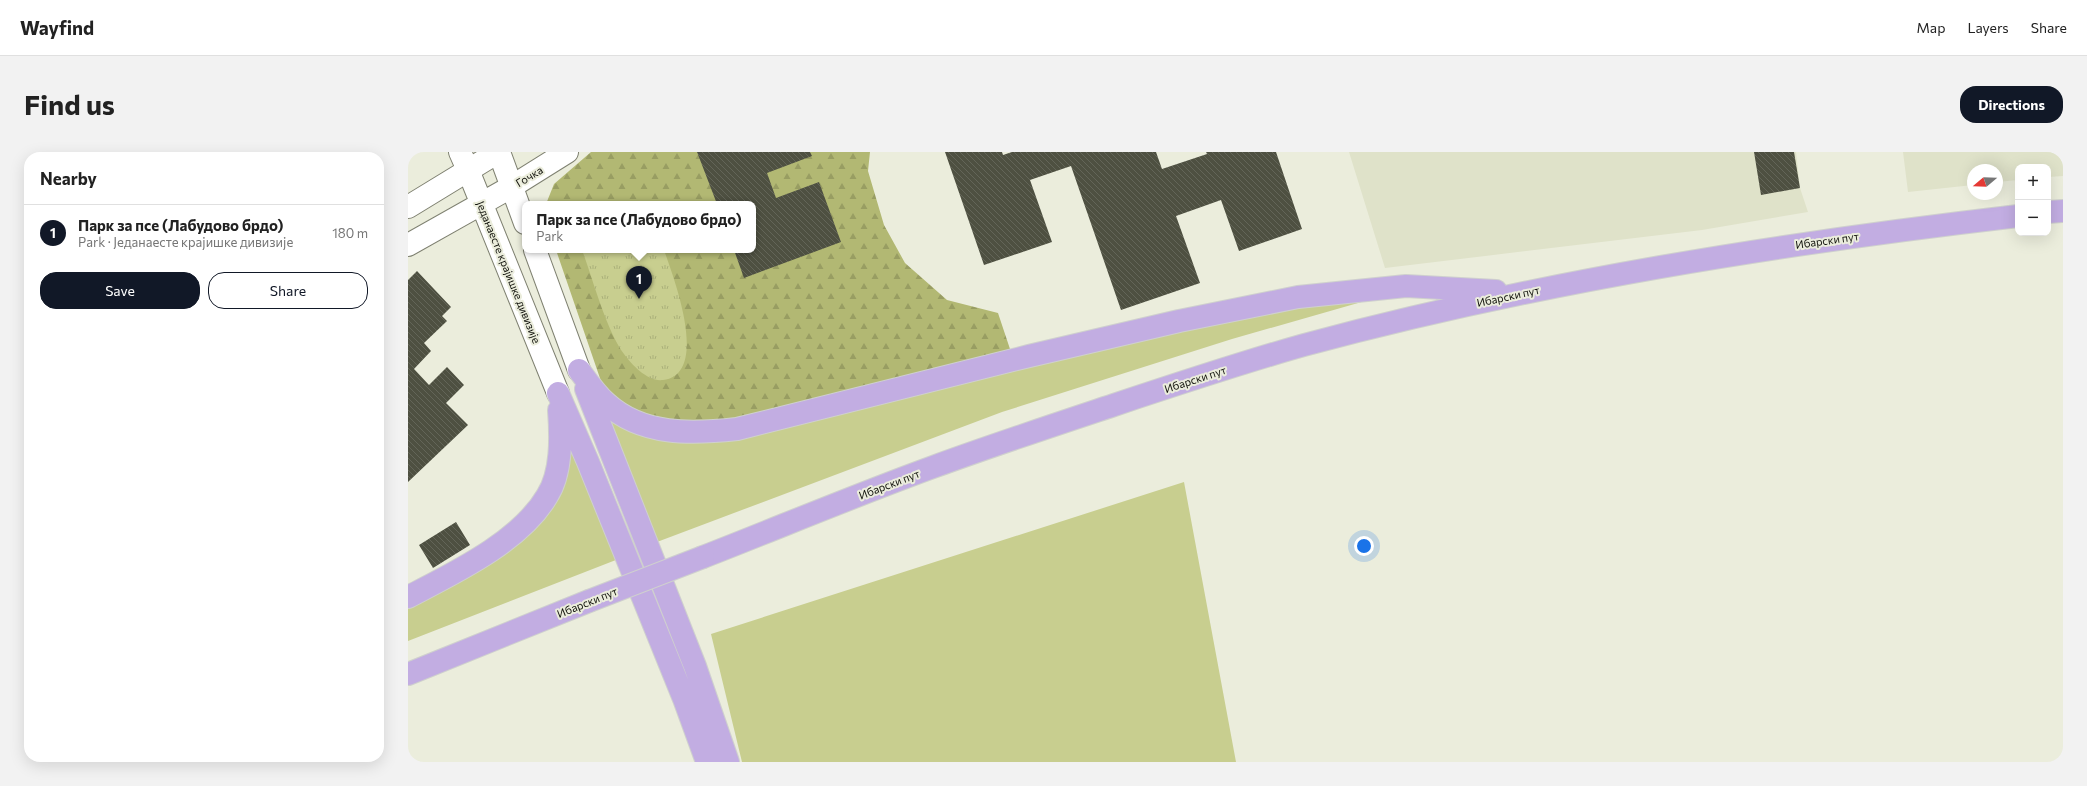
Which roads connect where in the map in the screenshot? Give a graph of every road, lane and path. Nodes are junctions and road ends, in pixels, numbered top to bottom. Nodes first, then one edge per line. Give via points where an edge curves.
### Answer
1 (498, 152) edge
2 (567, 152) edge
3 (464, 161) edge
4 (511, 187) junction
5 (481, 203) junction
6 (408, 207) edge
7 (2063, 211) edge
8 (2051, 212) edge
9 (522, 215) edge
10 (2015, 216) edge
11 (408, 245) edge
12 (536, 253) edge
13 (1523, 292) junction
14 (579, 370) junction
15 (558, 393) junction
16 (408, 598) edge
17 (472, 648) junction
18 (408, 674) edge
19 (408, 685) edge
20 (707, 762) edge
21 (728, 762) edge

1 - 3 main road
1 - 4 main road
2 - 4 main road, Гочка
3 - 5 main road, Једанаесте крајишке дивизије
3 - 6 main road
4 - 5 main road, Гочка
4 - 9 main road
5 - 11 main road, Гочка
5 - 15 main road, Једанаесте крајишке дивизије
7 - 8 main road
10 - 13 main road, Ибарски пут via 1792,245
12 - 14 main road
13 - 14 main road via 1406,286 1298,297 1171,323 737,429 712,432 657,430 633,421 607,404
13 - 17 main road, Ибарски пут, bridge via 1301,346 1164,388 933,467
14 - 21 main road via 695,666
15 - 16 main road via 561,438 557,468 548,496 529,520 491,551
15 - 20 main road
17 - 18 main road, Ибарски пут
17 - 19 main road

